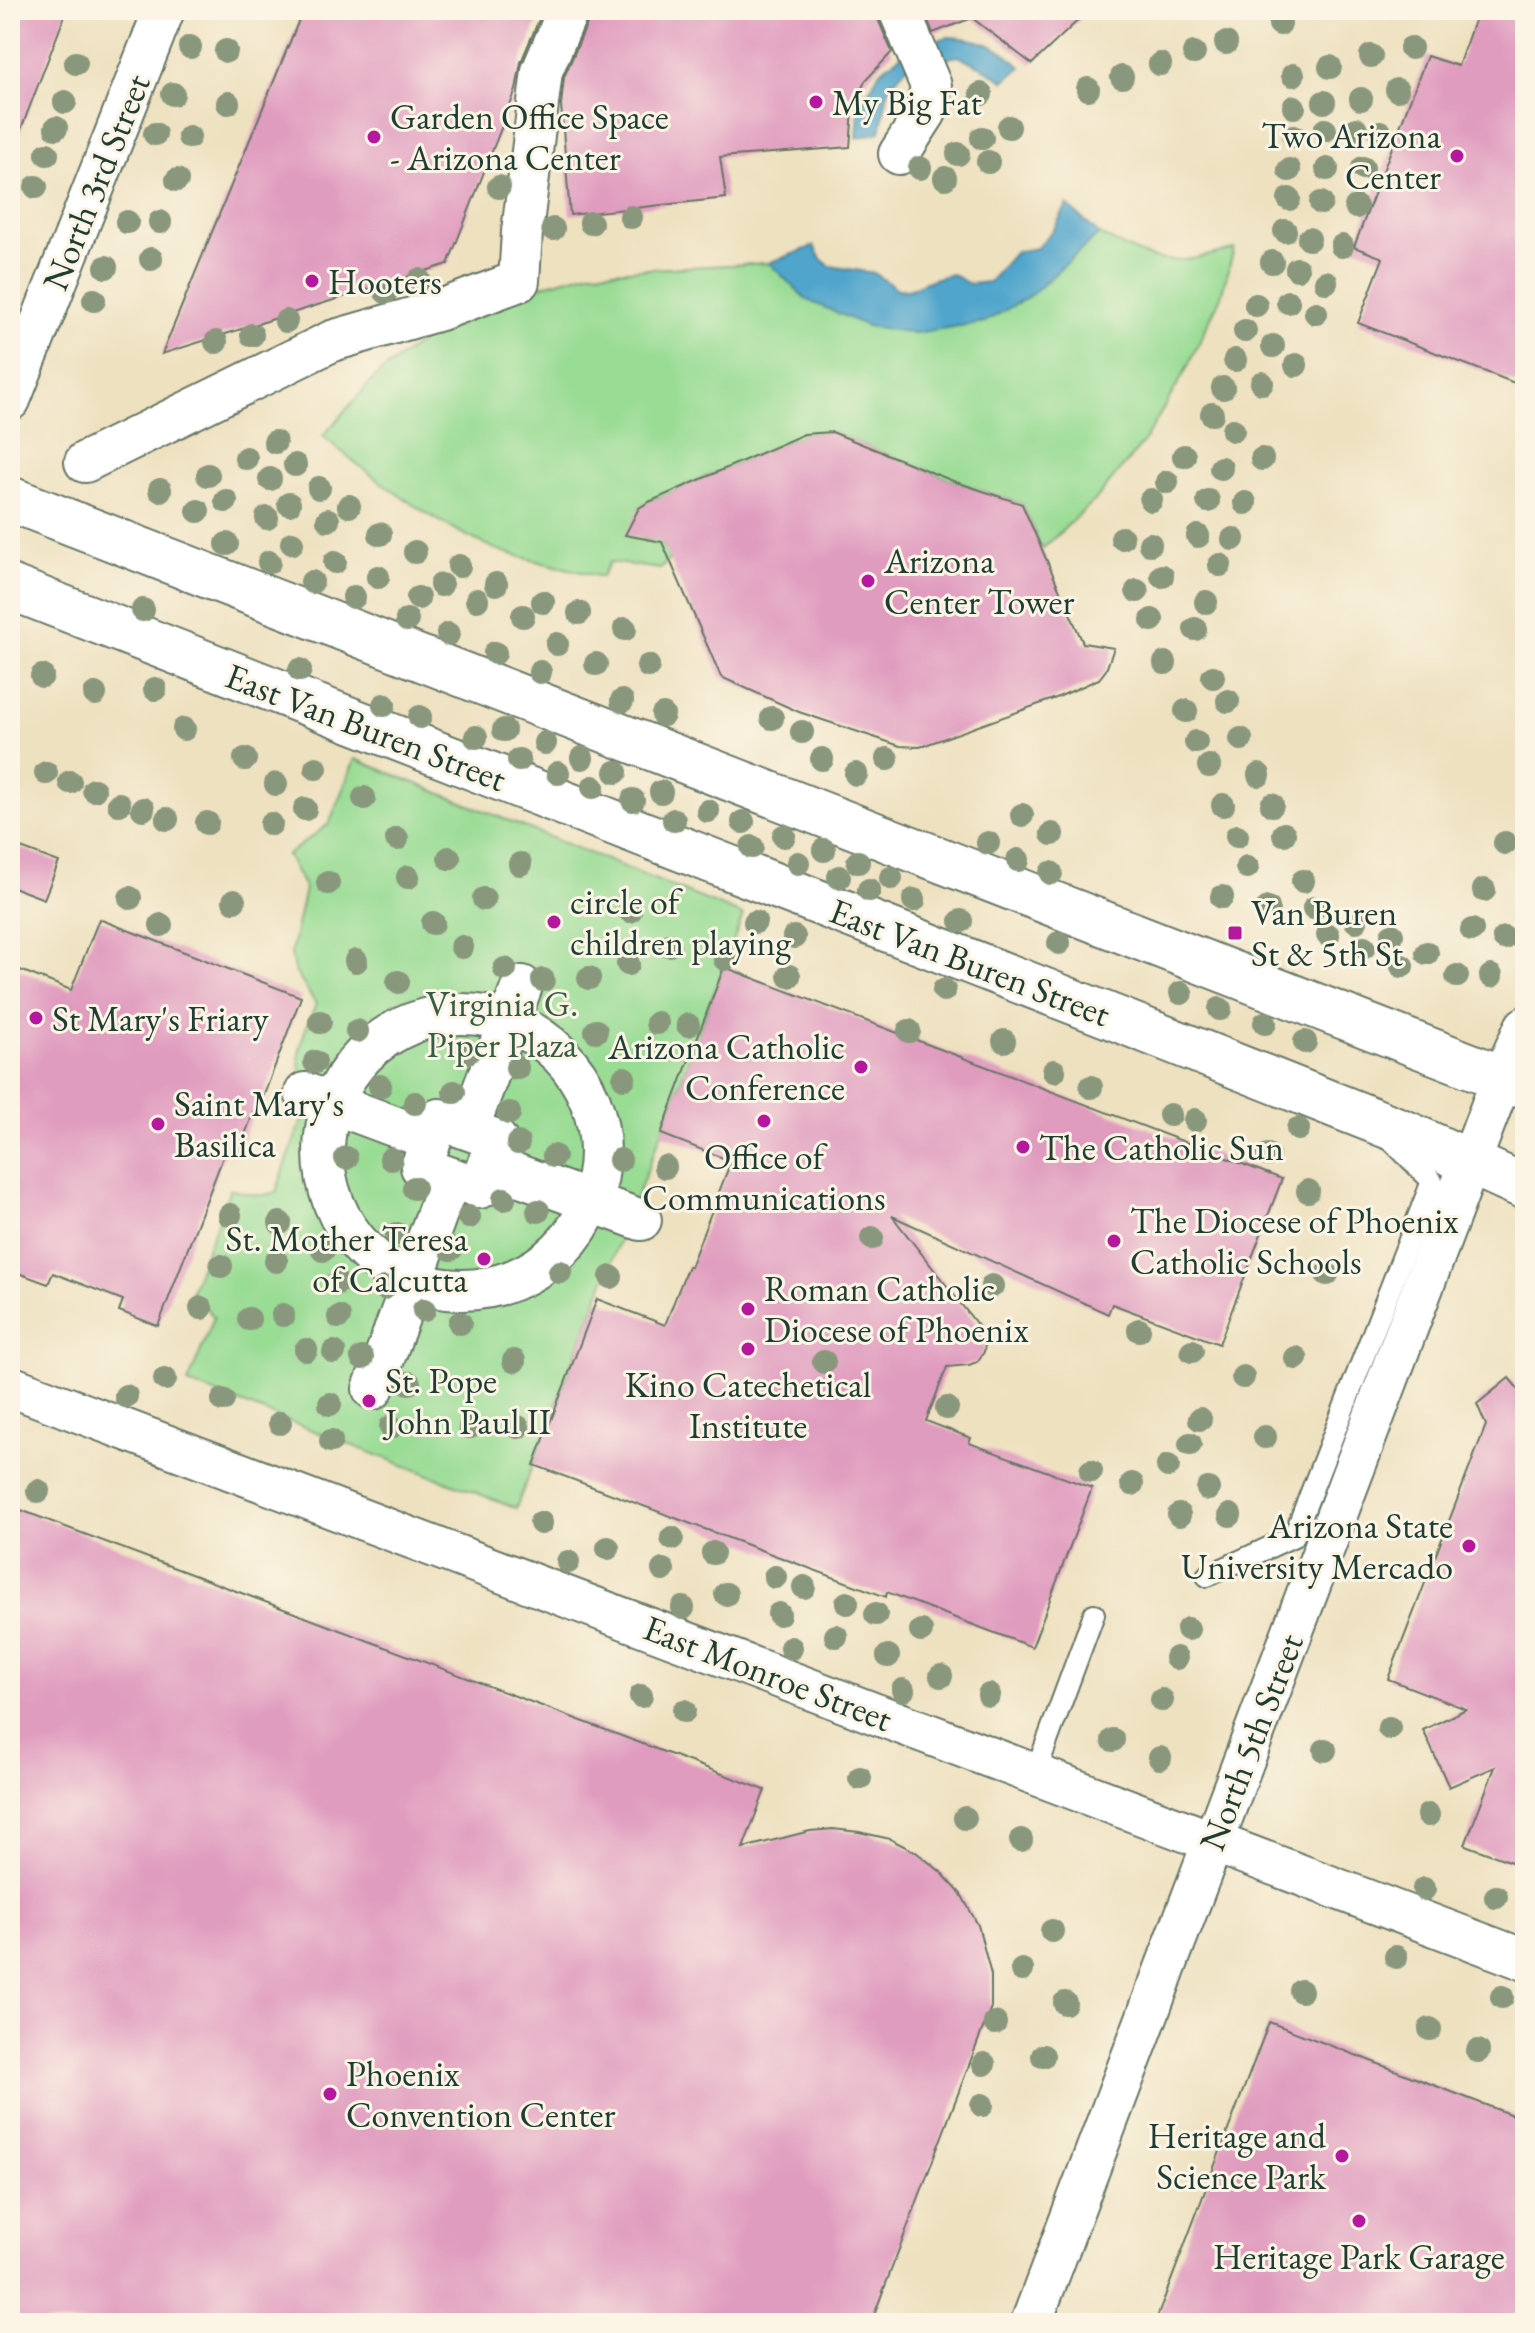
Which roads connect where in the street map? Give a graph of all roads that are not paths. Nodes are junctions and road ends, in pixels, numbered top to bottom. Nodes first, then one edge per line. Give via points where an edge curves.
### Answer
1 (164, 10) edge
2 (568, 10) edge
3 (899, 10) edge
4 (899, 154) dead end
5 (10, 400) edge
6 (85, 462) dead end
7 (10, 499) edge
8 (10, 587) edge
9 (522, 986) dead end
10 (507, 1023) junction
11 (1525, 1027) edge
12 (1514, 1083) edge
13 (319, 1098) junction
14 (1370, 1119) junction
15 (449, 1135) junction
16 (1471, 1163) junction
17 (488, 1164) junction
18 (450, 1178) junction
19 (1525, 1187) edge
20 (592, 1201) junction
21 (641, 1220) dead end
22 (414, 1281) junction
23 (10, 1386) edge
24 (373, 1389) dead end
25 (1207, 1576) dead end
26 (1094, 1614) dead end
27 (1035, 1774) junction
28 (1213, 1842) junction
29 (1525, 1960) edge
30 (1031, 2323) edge

1 - 5 street, North 3rd Street
2 - 6 street via 542,71 519,281 332,341
3 - 4 street via 931,86 926,112
7 - 12 main road
8 - 14 main road, East Van Buren Street
9 - 10 street
10 - 13 street via 457,1014 418,1022 375,1045 342,1082
10 - 15 street
10 - 20 street via 551,1047 589,1099 600,1151
11 - 12 street, North 5th Street
12 - 16 street, North 5th Street
13 - 15 street
13 - 22 street via 327,1123 324,1162 335,1208 368,1253
14 - 16 main road, East Van Buren Street
14 - 25 lane via 1432,1181 1294,1536
15 - 17 street via 497,1140
15 - 18 street via 421,1167
16 - 19 main road, East Van Buren Street
16 - 28 street, North 5th Street
17 - 18 street via 480,1188
17 - 20 street
18 - 22 street
20 - 21 street
20 - 22 street via 568,1241 518,1277 461,1290
22 - 24 street
23 - 27 street, East Monroe Street
26 - 27 lane
27 - 28 street, East Monroe Street
28 - 29 street, East Monroe Street
28 - 30 street, North 5th Street

